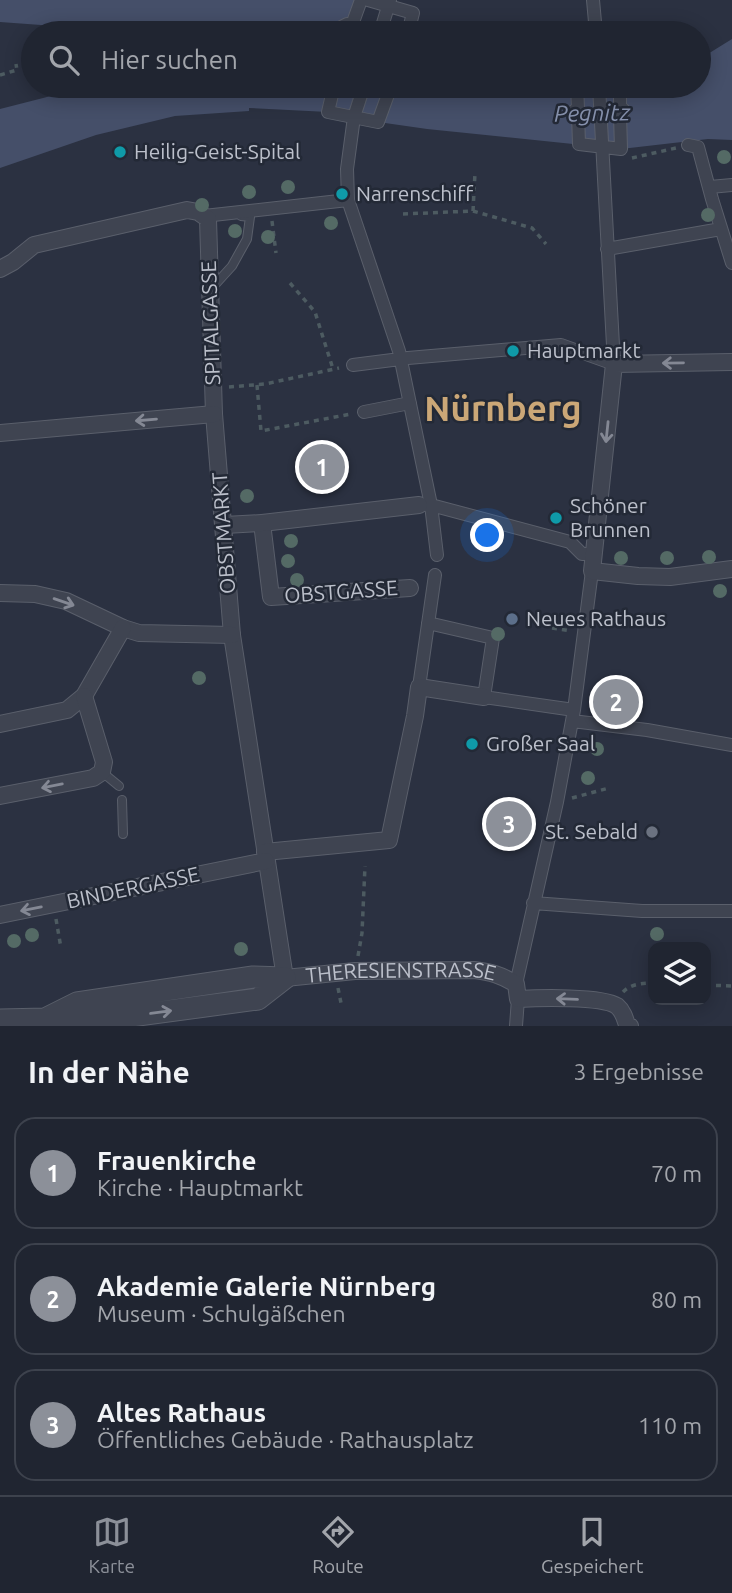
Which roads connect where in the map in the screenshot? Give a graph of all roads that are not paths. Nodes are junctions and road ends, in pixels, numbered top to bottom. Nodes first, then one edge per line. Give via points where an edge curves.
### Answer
1 (361, 0) edge
2 (368, 0) edge
3 (593, 0) edge
4 (389, 3) edge
5 (353, 21) edge
6 (384, 21) edge
7 (411, 21) edge
8 (595, 21) edge
9 (331, 98) edge
10 (360, 98) edge
11 (387, 98) edge
12 (578, 98) edge
13 (600, 98) edge
14 (620, 98) edge
15 (354, 117) junction
16 (688, 145) road end
17 (602, 147) junction
18 (732, 185) edge
19 (711, 193) junction
20 (348, 200) junction
21 (206, 217) junction
22 (721, 229) junction
23 (607, 249) junction
24 (732, 263) edge
25 (0, 270) edge
26 (210, 290) junction
27 (400, 355) junction
28 (732, 362) edge
29 (614, 364) junction
30 (353, 365) road end
31 (410, 403) junction
32 (364, 412) road end
33 (214, 414) junction
34 (216, 432) joint
35 (0, 433) edge
36 (425, 505) junction
37 (262, 523) junction
38 (225, 525) junction
39 (594, 554) junction
40 (437, 555) dead end
41 (732, 569) edge
42 (592, 571) junction
43 (410, 588) joint
44 (0, 593) edge
45 (271, 597) joint
46 (428, 624) junction
47 (123, 628) junction
48 (232, 635) junction
49 (419, 687) junction
50 (84, 696) junction
51 (484, 697) junction
52 (573, 715) junction
53 (0, 724) edge
54 (732, 745) edge
55 (102, 772) junction
56 (119, 786) dead end
57 (0, 796) edge
58 (122, 800) dead end
59 (123, 834) dead end
60 (266, 856) junction
61 (533, 903) junction
62 (732, 911) edge
63 (0, 915) edge
64 (285, 978) junction
65 (213, 983) junction
66 (517, 991) junction
67 (216, 1005) junction
68 (9, 1022) edge
69 (44, 1022) edge
70 (516, 1026) edge
71 (628, 1026) edge

1 - 5 street
2 - 4 street
3 - 8 street
4 - 6 street
4 - 7 street via 413,12
9 - 15 street via 328,112
10 - 15 street
11 - 15 street via 378,122
12 - 17 street via 579,144
13 - 17 street
14 - 17 street via 621,149
15 - 20 street
16 - 19 street via 698,146
17 - 23 street
18 - 19 street
19 - 22 street
20 - 21 street
20 - 27 street
21 - 25 street via 187,210 34,245
21 - 26 street, SPITALGASSE
21 - 26 lane via 250,218 247,239 232,266
22 - 23 street
22 - 24 street
23 - 29 street
26 - 33 street, SPITALGASSE
27 - 29 street via 561,345
27 - 30 street
27 - 31 street
28 -> 29 street
29 -> 39 street
31 - 32 street
31 - 36 street
33 - 34 street, SPITALGASSE
33 -> 35 street
34 - 38 street, OBSTMARKT
36 - 37 street
36 - 39 street via 570,542 582,554
36 - 40 street
37 - 38 street
37 - 45 street, OBSTMARKT
38 - 48 street, OBSTMARKT
39 - 42 street
41 - 42 street via 670,577
42 - 52 street
43 - 45 street, OBSTGASSE
43 - 46 street via 434,581
44 -> 47 street via 66,601
46 - 49 street
46 - 51 street via 493,638
47 - 48 street via 139,633
47 - 50 street
48 - 60 street, OBSTMARKT
49 - 51 street
49 - 60 street, BINDERGASSE via 389,840
50 - 53 street via 67,710
50 - 55 street via 104,762
51 - 52 street
52 - 54 street
52 - 61 street
55 - 56 lane
55 -> 57 street via 93,778
58 - 59 lane
60 -> 63 street, BINDERGASSE
60 - 64 street, OBSTMARKT
61 - 62 street via 642,911
61 - 66 street
64 - 65 street, THERESIENSTRASSE
64 - 66 street, THERESIENSTRASSE via 474,970 500,975
64 - 67 street, THERESIENSTRASSE via 258,999
65 - 67 street
65 - 69 street, THERESIENSTRASSE via 77,1003
66 - 70 street
71 -> 66 street, THERESIENSTRASSE via 615,1004
69 -> 67 street, THERESIENSTRASSE via 79,1023
68 - 69 street, THERESIENSTRASSE

